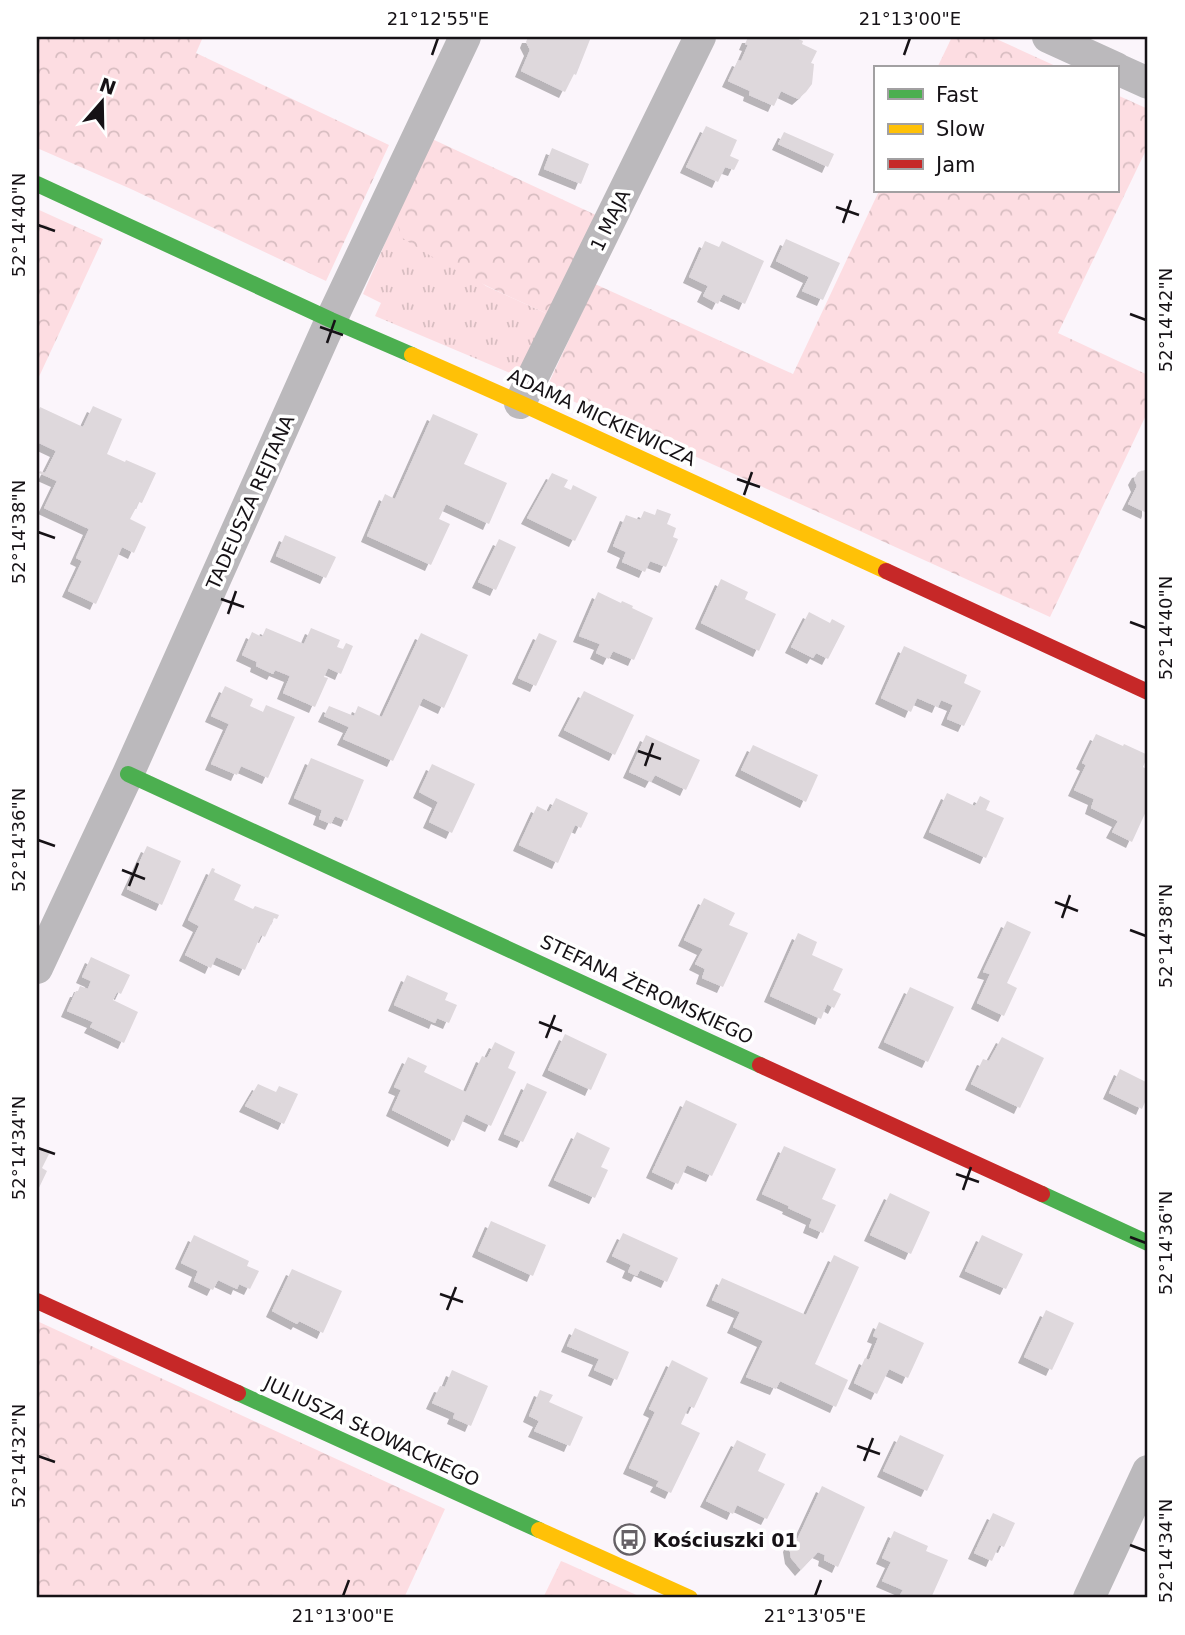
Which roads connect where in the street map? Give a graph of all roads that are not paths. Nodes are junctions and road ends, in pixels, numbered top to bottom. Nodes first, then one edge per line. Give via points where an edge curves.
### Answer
1 (465, 37) edge
2 (700, 37) edge
3 (1048, 37) edge
4 (1112, 66) edge
5 (1118, 69) edge
6 (1148, 83) edge
7 (37, 184) edge
8 (331, 320) junction
9 (520, 402) junction
10 (1148, 692) edge
11 (128, 774) junction
12 (37, 968) edge
13 (1148, 1243) edge
14 (37, 1301) edge
15 (1148, 1471) edge
16 (690, 1598) edge
17 (1089, 1598) edge

1 - 8 street, TADEUSZA REJTANA
2 - 9 street, 1 MAJA
3 - 4 street
5 - 6 street
7 - 8 street, ADAMA MICKIEWICZA
8 - 9 street, ADAMA MICKIEWICZA
8 - 11 street, TADEUSZA REJTANA
9 - 10 street, ADAMA MICKIEWICZA
11 - 12 street, TADEUSZA REJTANA
11 - 13 street, STEFANA ŻEROMSKIEGO
14 - 16 street, JULIUSZA SŁOWACKIEGO
15 - 17 street

